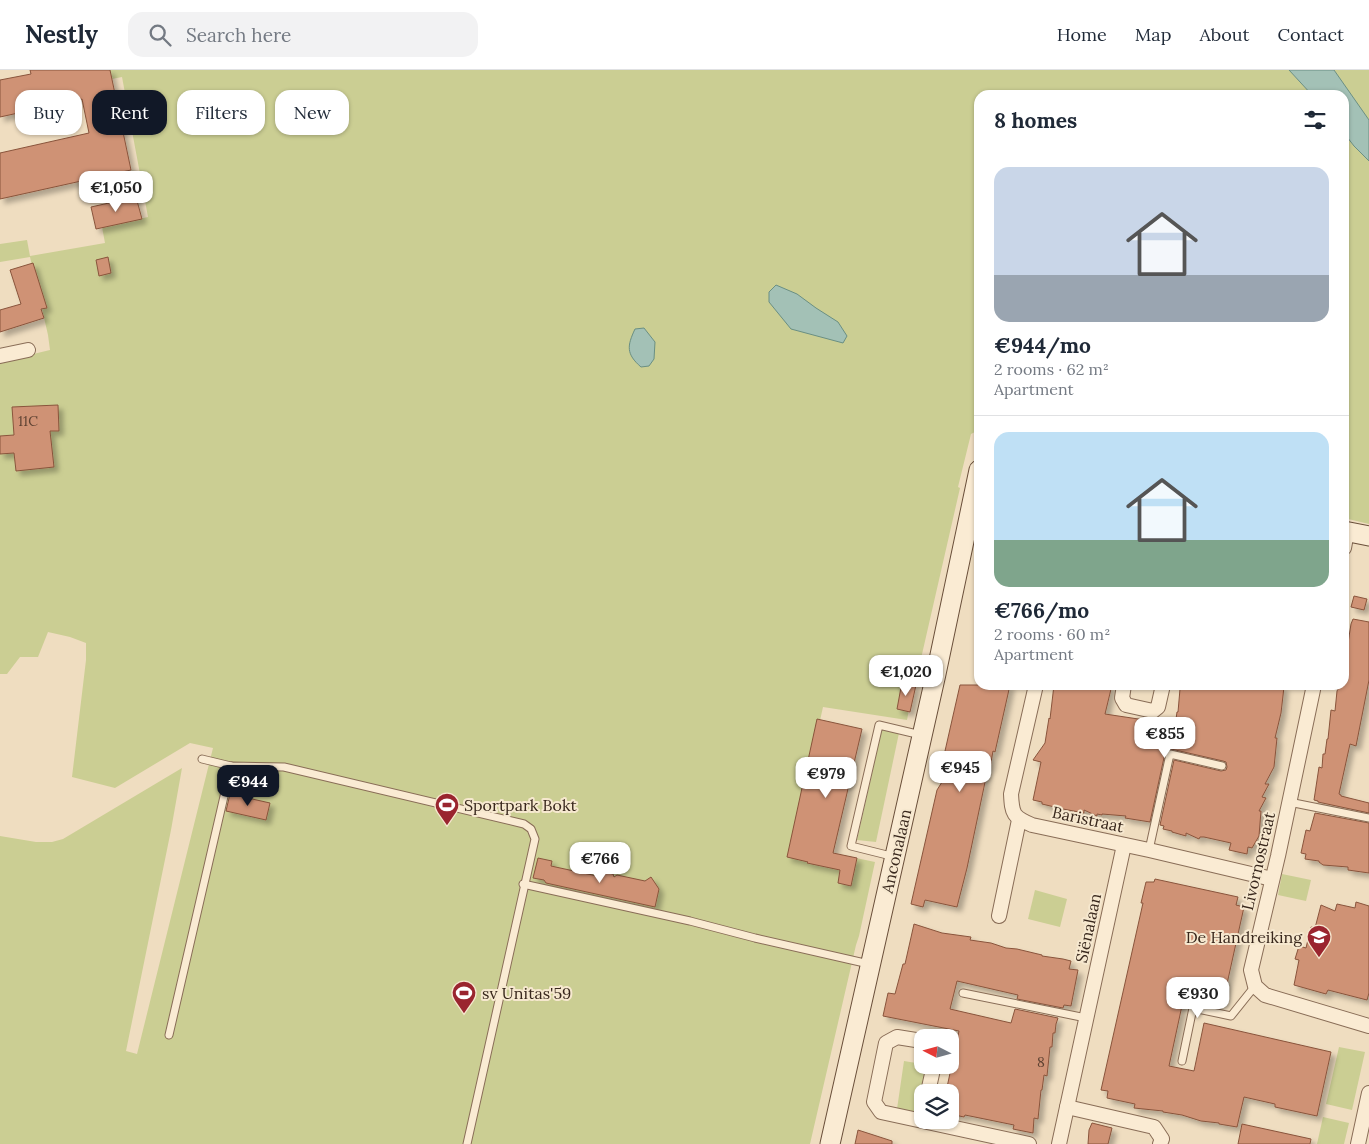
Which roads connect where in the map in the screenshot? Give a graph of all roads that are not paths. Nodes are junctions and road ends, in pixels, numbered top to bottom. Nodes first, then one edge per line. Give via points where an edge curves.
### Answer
1 (28, 350) dead end
2 (0, 356) edge
3 (974, 493) edge
4 (1369, 536) edge
5 (1349, 537) edge
6 (1035, 690) edge
7 (1123, 690) edge
8 (1162, 690) edge
9 (1313, 690) edge
10 (922, 735) junction
11 (202, 760) dead end
12 (231, 766) junction
13 (1222, 766) dead end
14 (1289, 802) junction
15 (1369, 818) edge
16 (1019, 820) junction
17 (1124, 845) junction
18 (1149, 850) junction
19 (895, 857) junction
20 (1272, 879) junction
21 (524, 884) junction
22 (999, 916) dead end
23 (871, 965) junction
24 (1255, 986) junction
25 (963, 993) dead end
26 (1086, 1018) junction
27 (1369, 1026) edge
28 (169, 1035) dead end
29 (914, 1040) edge
30 (1182, 1060) dead end
31 (1369, 1092) edge
32 (1067, 1107) junction
33 (914, 1118) edge
34 (959, 1128) edge
35 (467, 1144) edge
36 (830, 1144) edge
37 (1028, 1144) edge
38 (1058, 1144) edge
39 (1160, 1144) edge
40 (1358, 1144) edge

1 - 2 street
3 - 10 street, Anconalaan
4 - 5 street
6 - 16 street via 1011,794 1011,810
7 - 8 street via 1122,698 1126,705 1154,711
9 - 14 street, Livornostraat
10 - 19 street, Anconalaan
10 - 19 lane via 880,725 851,846
11 - 12 lane
12 - 21 lane via 284,768 524,824 531,829 534,838
12 - 28 lane
13 - 18 lane via 1170,754
14 - 15 lane, Livornostraat
14 - 20 street, Livornostraat
16 - 17 street, Baristraat
16 - 22 street
17 - 18 street, Baristraat
17 - 26 street, Siënalaan
18 - 20 street, Baristraat
19 - 23 street, Anconalaan
20 - 24 street, Livornostraat via 1251,970
21 - 23 lane
21 - 35 lane
23 - 36 street, Anconalaan
24 - 27 street via 1265,995
24 - 30 lane via 1231,1016 1194,1008
25 - 26 lane
26 - 32 street, Siënalaan
29 - 33 street via 897,1037 886,1042 874,1102 881,1112
31 - 40 street
32 - 38 street, Siënalaan
32 - 39 street via 1154,1126 1162,1139
34 - 37 street

